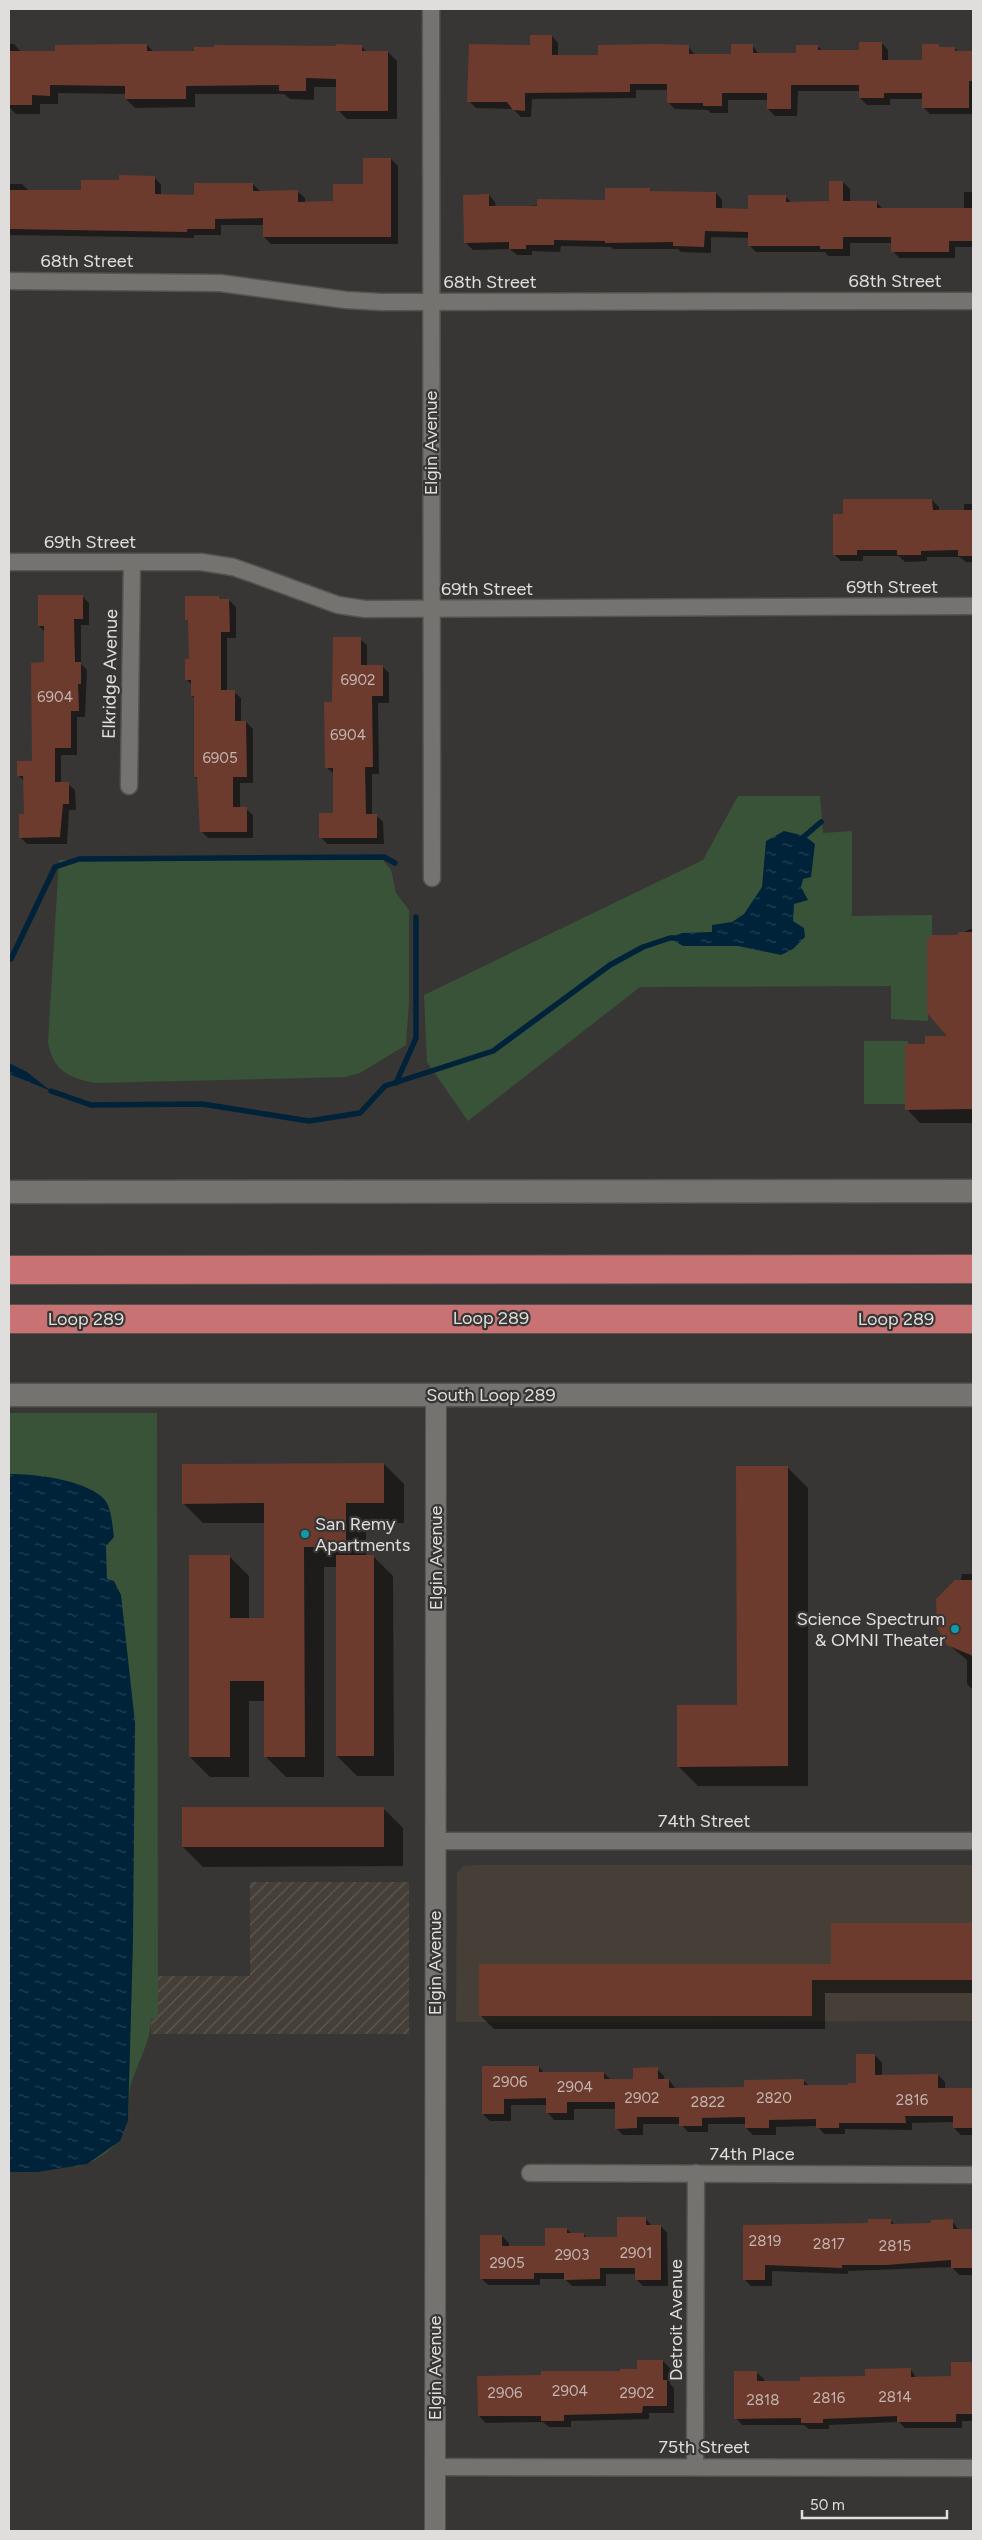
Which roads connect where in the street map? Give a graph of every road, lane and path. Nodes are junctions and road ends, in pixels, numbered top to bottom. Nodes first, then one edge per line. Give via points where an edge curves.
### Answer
1 (431, 9) edge
2 (9, 281) edge
3 (973, 300) edge
4 (430, 302) junction
5 (9, 562) edge
6 (132, 562) junction
7 (973, 606) edge
8 (431, 609) junction
9 (129, 786) dead end
10 (432, 878) dead end
11 (973, 1191) edge
12 (9, 1192) edge
13 (973, 1269) edge
14 (9, 1270) edge
15 (9, 1319) edge
16 (973, 1319) edge
17 (9, 1395) edge
18 (436, 1395) junction
19 (973, 1395) edge
20 (435, 1841) junction
21 (973, 1841) edge
22 (530, 2173) dead end
23 (696, 2173) junction
24 (973, 2175) edge
25 (435, 2467) junction
26 (696, 2467) junction
27 (973, 2468) edge
28 (435, 2531) edge

1 - 4 street, Elgin Avenue
2 - 4 street, 68th Street via 220,283 346,300
3 - 4 street, 68th Street
4 - 8 street, Elgin Avenue
5 - 6 street, 69th Street
6 - 8 street, 69th Street via 218,564 256,574 338,606
6 - 9 street, Elkridge Avenue
7 - 8 street, 69th Street
8 - 10 street, Elgin Avenue
11 - 12 main road
13 - 14 highway
15 - 16 highway, Loop 289
17 - 18 main road, South Loop 289
18 - 19 main road, South Loop 289
18 - 20 street, Elgin Avenue
20 - 21 street, 74th Street
20 - 25 street, Elgin Avenue
22 - 23 street, 74th Place
23 - 24 street, 74th Place
23 - 26 street, Detroit Avenue
25 - 26 street, 75th Street
25 - 28 street, Elgin Avenue
26 - 27 street, 75th Street

